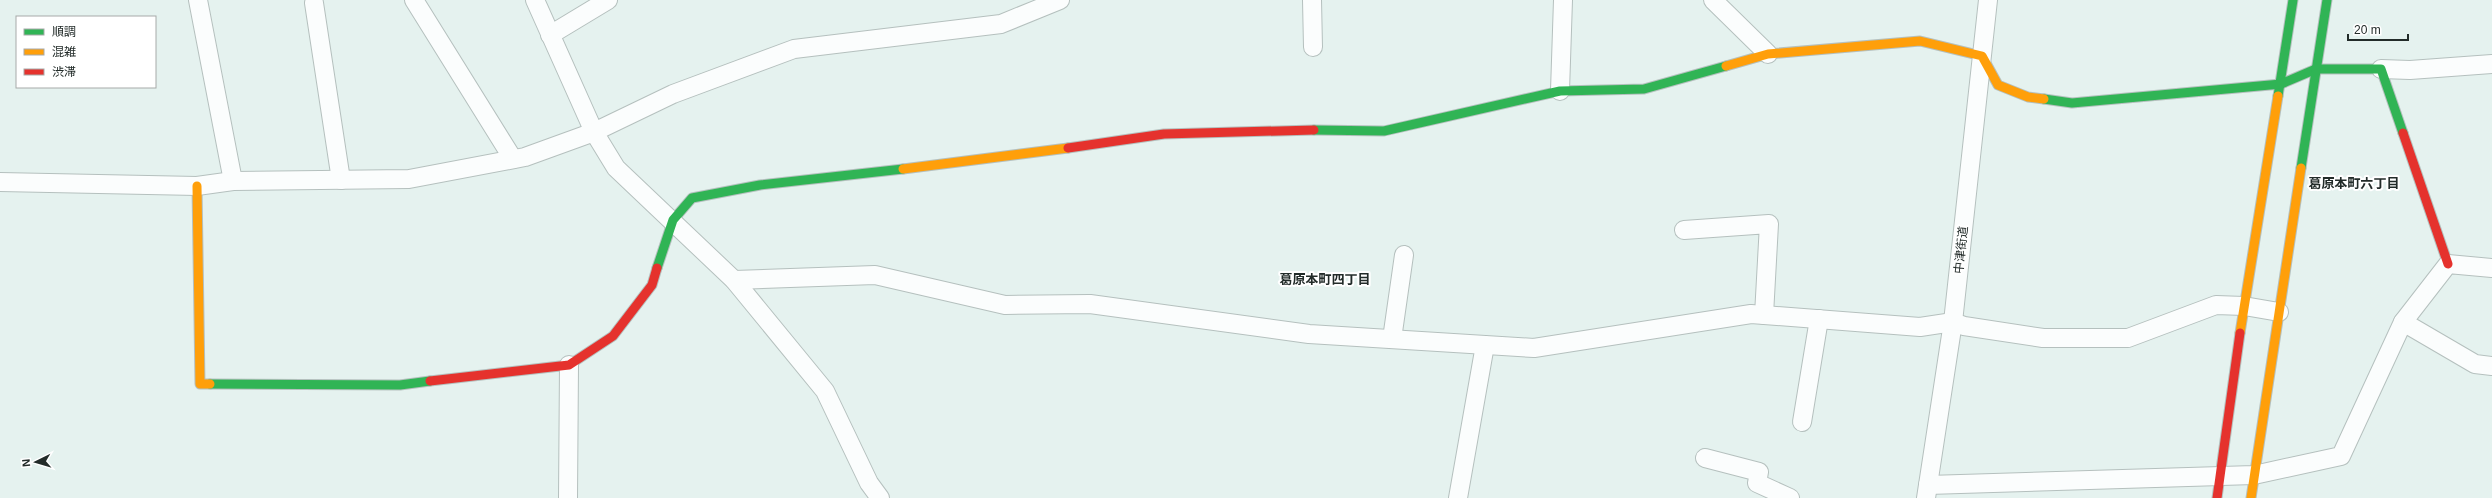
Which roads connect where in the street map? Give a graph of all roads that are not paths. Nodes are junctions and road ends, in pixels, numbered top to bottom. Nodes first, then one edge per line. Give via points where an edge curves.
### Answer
1 (198, 0) edge
2 (414, 0) edge
3 (535, 0) edge
4 (608, 0) edge
5 (1060, 0) edge
6 (1312, 0) edge
7 (1563, 0) edge
8 (1713, 0) edge
9 (1988, 0) edge
10 (2293, 0) edge
11 (2326, 0) edge
12 (314, 4) dead end
13 (550, 35) junction
14 (1313, 47) dead end
15 (1768, 54) junction
16 (1982, 56) junction
17 (2492, 64) edge
18 (2316, 69) junction
19 (2381, 69) junction
20 (2281, 84) junction
21 (1560, 91) junction
22 (594, 132) junction
23 (513, 159) junction
24 (342, 180) junction
25 (234, 181) junction
26 (0, 182) edge
27 (197, 186) junction
28 (673, 220) junction
29 (1684, 230) dead end
30 (1404, 255) dead end
31 (2448, 264) junction
32 (2492, 268) edge
33 (734, 280) junction
34 (2244, 306) junction
35 (2279, 312) junction
36 (1764, 315) junction
37 (1819, 319) junction
38 (1953, 322) junction
39 (2403, 322) junction
40 (1392, 339) junction
41 (1485, 345) junction
42 (569, 365) junction
43 (2492, 366) edge
44 (1802, 422) dead end
45 (1705, 458) dead end
46 (2254, 475) junction
47 (2220, 476) junction
48 (1927, 491) edge
49 (568, 498) edge
50 (880, 498) edge
51 (1458, 498) edge
52 (1790, 498) edge
53 (2217, 498) edge
54 (2251, 498) edge

1 - 25 street
2 - 23 street
3 - 13 street
4 - 13 street
5 - 22 street via 1001,24 794,49 673,94
6 - 14 street
7 - 21 street
8 - 15 street
9 - 16 street, 中津街道
10 - 20 street
11 - 18 street
12 - 24 street
13 - 22 street
15 - 16 street via 1920,41
15 - 21 street via 1644,89
16 - 20 street via 1998,85 2028,97 2072,103
16 - 38 street, 中津街道
17 - 19 street via 2410,70
18 - 19 street
18 - 20 street
18 - 35 street
19 - 31 street
20 - 34 street
21 - 28 street via 1384,131 1300,130 1164,134 1020,156 760,184 692,198
22 - 23 street
22 - 28 street via 616,168
23 - 24 street via 409,179
24 - 25 street
25 - 27 street
26 - 27 street
27 - 42 street via 200,384 400,385
28 - 33 street
28 - 42 street via 652,285 613,336
29 - 36 street via 1769,224
30 - 40 street
31 - 32 street
31 - 39 street
33 - 40 street via 875,275 1005,305 1090,304 1309,334
33 - 50 street via 825,391 869,483
34 - 35 street
34 - 38 street via 2216,305 2128,338 2043,338 1964,326
34 - 47 street
35 - 46 street
36 - 37 street
36 - 41 street via 1751,314 1534,348
37 - 38 street via 1920,327
37 - 44 street
38 - 48 street, 中津街道
39 - 43 street via 2475,364
39 - 46 street via 2341,456
40 - 41 street
41 - 51 street
42 - 49 street
45 - 52 street via 1759,472 1757,482
46 - 47 street
46 - 54 street
47 - 48 street
47 - 53 street

